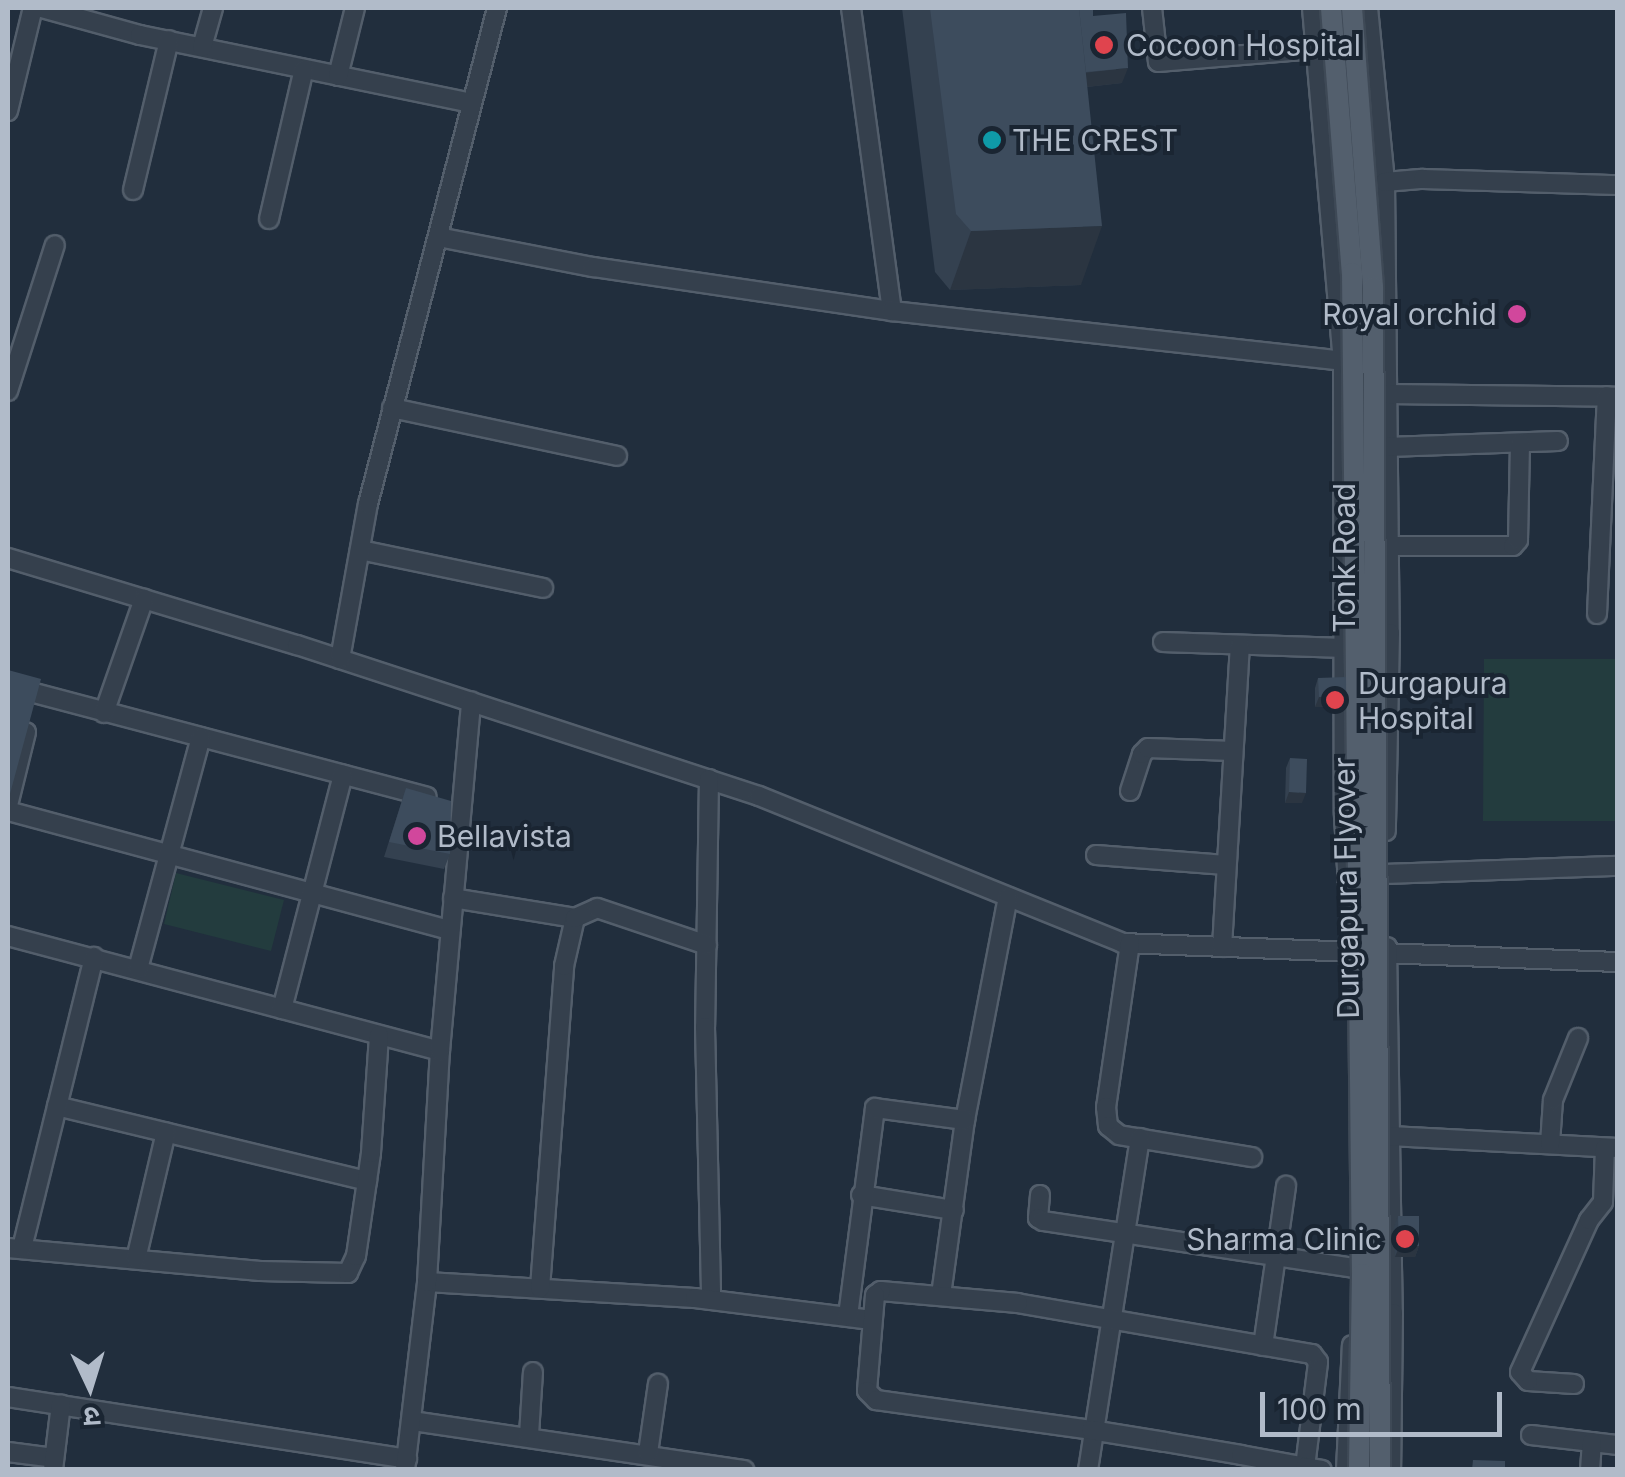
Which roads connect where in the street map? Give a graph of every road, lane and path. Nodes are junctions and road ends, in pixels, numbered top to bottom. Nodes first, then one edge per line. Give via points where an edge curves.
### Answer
1 (33, 8) edge
2 (42, 8) edge
3 (213, 8) edge
4 (355, 8) edge
5 (496, 8) edge
6 (852, 8) edge
7 (1152, 8) edge
8 (1312, 8) edge
9 (1331, 8) edge
10 (1352, 8) edge
11 (1368, 8) edge
12 (90, 14) edge
13 (169, 40) junction
14 (202, 47) junction
15 (1317, 48) junction
16 (304, 69) junction
17 (338, 76) junction
18 (472, 103) junction
19 (8, 111) edge
20 (1385, 182) junction
21 (1618, 185) edge
22 (133, 190) dead end
23 (269, 219) dead end
24 (438, 237) junction
25 (56, 245) dead end
26 (892, 311) junction
27 (1343, 362) junction
28 (1386, 363) junction
29 (8, 390) edge
30 (1387, 394) junction
31 (1612, 397) edge
32 (392, 408) junction
33 (1558, 441) dead end
34 (1520, 443) junction
35 (1387, 447) junction
36 (617, 456) dead end
37 (1387, 546) junction
38 (360, 550) junction
39 (8, 558) edge
40 (544, 588) dead end
41 (144, 599) junction
42 (1597, 614) dead end
43 (1163, 642) dead end
44 (1240, 646) junction
45 (1344, 648) junction
46 (340, 659) junction
47 (8, 686) edge
48 (35, 694) junction
49 (471, 701) junction
50 (104, 713) junction
51 (201, 737) junction
52 (1233, 751) junction
53 (343, 775) junction
54 (709, 779) junction
55 (1130, 791) dead end
56 (462, 805) junction
57 (8, 808) edge
58 (1096, 855) dead end
59 (166, 856) junction
60 (1226, 865) junction
61 (1618, 866) edge
62 (1386, 874) junction
63 (312, 895) junction
64 (1008, 897) junction
65 (453, 898) junction
66 (575, 918) junction
67 (450, 930) junction
68 (8, 936) edge
69 (1130, 943) junction
70 (707, 946) junction
71 (1222, 948) junction
72 (1350, 953) junction
73 (1387, 956) junction
74 (94, 957) junction
75 (1618, 962) edge
76 (138, 969) junction
77 (282, 1009) junction
78 (379, 1035) junction
79 (1578, 1038) dead end
80 (440, 1052) junction
81 (56, 1106) junction
82 (966, 1120) junction
83 (166, 1132) junction
84 (1390, 1136) junction
85 (1140, 1138) junction
86 (1550, 1144) junction
87 (1611, 1148) edge
88 (1252, 1157) dead end
89 (367, 1181) junction
90 (1286, 1186) dead end
91 (1040, 1195) dead end
92 (861, 1196) junction
93 (954, 1210) junction
94 (1124, 1230) junction
95 (14, 1248) edge
96 (1276, 1255) junction
97 (136, 1259) junction
98 (1354, 1268) junction
99 (427, 1282) junction
100 (540, 1288) junction
101 (941, 1295) junction
102 (711, 1300) junction
103 (848, 1316) junction
104 (1110, 1318) junction
105 (872, 1320) junction
106 (1263, 1346) junction
107 (534, 1372) dead end
108 (658, 1384) dead end
109 (1574, 1384) dead end
110 (8, 1397) edge
111 (61, 1404) junction
112 (412, 1420) junction
113 (1095, 1430) junction
114 (529, 1435) junction
115 (1531, 1435) dead end
116 (1592, 1442) junction
117 (1618, 1445) edge
118 (8, 1452) edge
119 (648, 1454) junction
120 (54, 1464) edge
121 (406, 1464) edge
122 (1310, 1468) edge
123 (744, 1470) edge
124 (1088, 1470) edge
125 (1346, 1470) edge
126 (1360, 1470) edge
127 (1380, 1470) edge
128 (1391, 1470) edge
129 (1590, 1470) edge

1 - 19 street
2 - 12 street
3 - 14 street
4 - 17 street
5 - 18 street
6 - 26 street
7 - 15 street via 1158,62
8 - 15 street, Tonk Road
9 - 126 main road, Durgapura Flyover, bridge via 1352,273
10 - 127 main road, Durgapura Flyover, bridge via 1369,193 1375,384
11 - 20 street, Tonk Road
12 - 13 street
13 - 14 street
13 - 22 street
14 - 16 street
15 - 27 street, Tonk Road
16 - 17 street
16 - 23 street
17 - 18 street
18 - 24 street
20 - 21 street
20 - 28 street, Tonk Road
24 - 26 street via 593,268
24 - 32 street
25 - 29 street
26 - 27 street
27 - 28 street
27 - 45 street, Tonk Road
28 - 30 street, Tonk Road
30 - 31 street
30 - 35 street, Tonk Road
31 - 42 street
32 - 36 street
32 - 38 street
33 - 34 street
34 - 35 street
34 - 37 street via 1514,546
35 - 37 street, Tonk Road
37 - 62 street, Tonk Road
38 - 40 street
38 - 46 street
39 - 41 street
41 - 46 street
41 - 50 street
43 - 44 street
44 - 45 street
44 - 52 street
45 - 72 street, Tonk Road
46 - 49 street
47 - 48 street
48 - 50 street
48 - 57 street
49 - 54 street
49 - 56 street
50 - 51 street
51 - 53 street
51 - 59 street
52 - 55 street via 1148,748
52 - 60 street
53 - 56 street
53 - 63 street
54 - 64 street
54 - 70 street
56 - 65 street
57 - 59 street
58 - 60 street
59 - 63 street
59 - 76 street
60 - 71 street
61 - 62 street
62 - 73 street, Tonk Road
63 - 67 street
63 - 77 street
64 - 69 street
64 - 82 street
65 - 66 street
65 - 67 street
66 - 70 street via 597,908
66 - 100 street via 564,966
67 - 80 street
68 - 74 street
69 - 71 street
69 - 85 street via 1106,1106 1108,1126
70 - 102 street
71 - 72 street
72 - 73 street
72 - 98 street, Tonk Road
73 - 75 street
73 - 84 street, Tonk Road
74 - 76 street
74 - 81 street
76 - 77 street
77 - 78 street
78 - 80 street
78 - 89 street
79 - 86 street via 1552,1100
80 - 99 street
81 - 83 street
81 - 95 street
82 - 92 street via 876,1108
82 - 93 street
83 - 89 street
83 - 97 street
84 - 86 street
84 - 128 street, Tonk Road
85 - 88 street
85 - 94 street
86 - 87 street
87 - 109 street via 1603,1202 1520,1372 1528,1381
89 - 97 street via 348,1273
90 - 96 street
91 - 94 street via 1040,1220
92 - 93 street
92 - 103 street
93 - 101 street
94 - 96 street
94 - 104 street
95 - 97 street
96 - 98 street
96 - 106 street
98 - 125 street, Tonk Road
99 - 100 street
99 - 112 street
100 - 102 street
101 - 104 street
101 - 105 street via 882,1291
102 - 103 street
103 - 105 street
104 - 106 street
104 - 113 street
105 - 113 street via 867,1391 876,1400
106 - 122 street via 1312,1354 1318,1362
107 - 114 street
108 - 119 street
110 - 111 street
111 - 120 street
111 - 121 street
112 - 114 street
112 - 121 street
113 - 122 street
113 - 124 street
114 - 119 street
115 - 116 street
116 - 117 street
116 - 129 street
118 - 120 street
119 - 123 street

